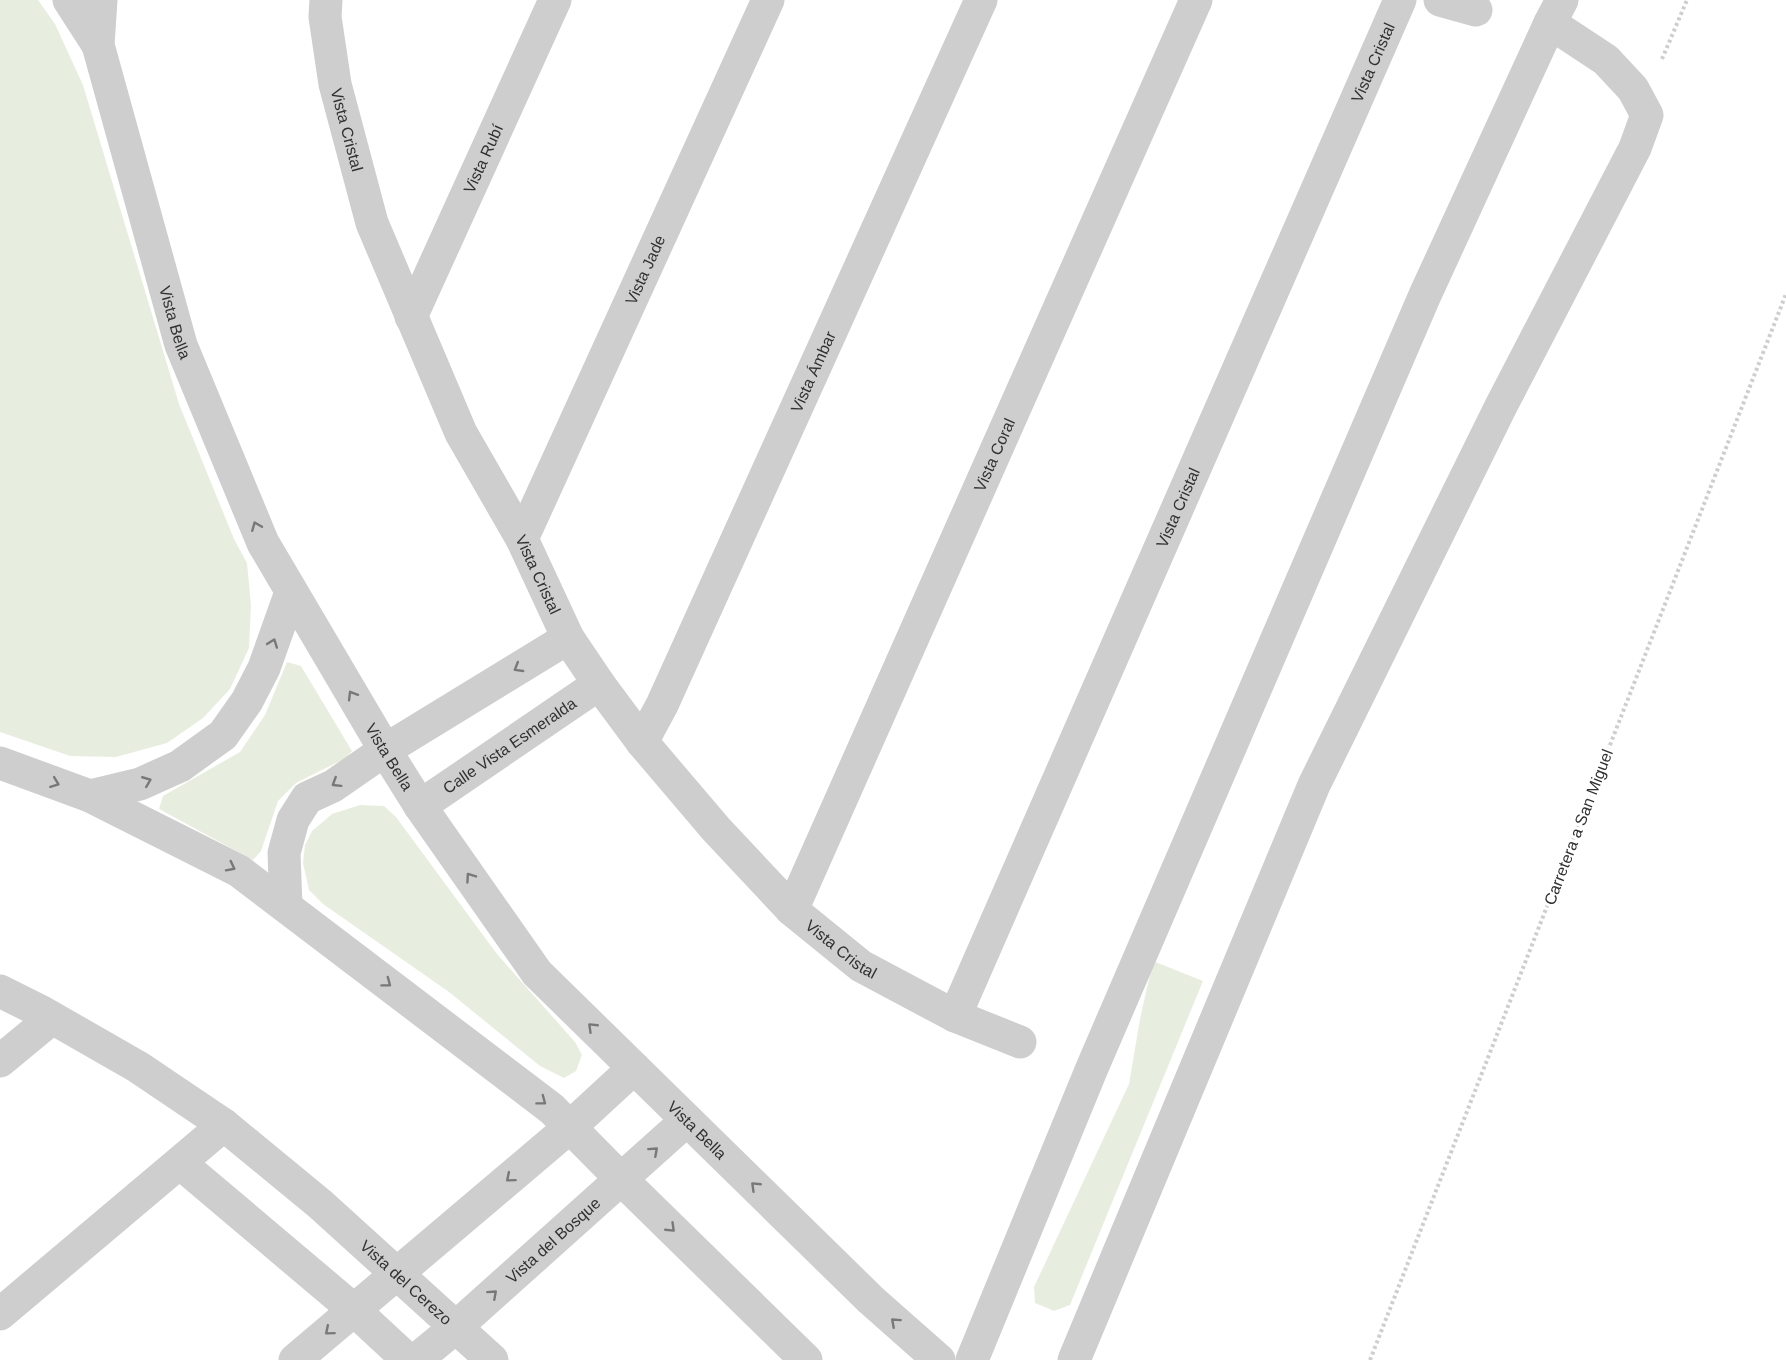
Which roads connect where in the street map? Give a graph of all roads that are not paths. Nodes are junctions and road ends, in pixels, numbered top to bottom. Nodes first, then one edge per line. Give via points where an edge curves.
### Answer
1 (69, 0) edge
2 (101, 0) edge
3 (326, 0) edge
4 (555, 0) edge
5 (768, 0) edge
6 (981, 0) edge
7 (1196, 0) edge
8 (1400, 0) edge
9 (1440, 0) edge
10 (1476, 10) dead end
11 (1556, 11) edge
12 (98, 45) junction
13 (411, 317) junction
14 (522, 539) junction
15 (291, 592) junction
16 (568, 638) junction
17 (599, 684) junction
18 (642, 742) junction
19 (385, 750) junction
20 (0, 763) edge
21 (90, 796) junction
22 (420, 806) junction
23 (286, 906) junction
24 (792, 910) junction
25 (0, 991) edge
26 (955, 1016) junction
27 (52, 1018) junction
28 (1020, 1042) dead end
29 (0, 1061) edge
30 (634, 1068) junction
31 (687, 1120) junction
32 (224, 1125) junction
33 (570, 1127) junction
34 (180, 1163) junction
35 (622, 1180) junction
36 (397, 1274) junction
37 (354, 1310) junction
38 (0, 1314) edge
39 (456, 1327) junction
40 (295, 1360) edge
41 (408, 1360) edge
42 (416, 1360) edge
43 (492, 1360) edge
44 (806, 1360) edge
45 (939, 1360) edge
46 (972, 1360) edge
47 (1074, 1360) edge

1 - 12 street
2 - 12 street, Vista Bella
3 - 13 street, Vista Cristal via 335,84 366,200
4 - 13 street, Vista Rubí
5 - 14 street, Vista Jade
6 - 18 street, Vista Ámbar
7 - 24 street, Vista Coral
8 - 26 street, Vista Cristal
9 - 10 street
11 - 46 street via 1420,306 1092,1068
11 - 47 street via 1633,89 1647,115 1635,148 1501,406 1314,785
15 -> 12 street, Vista Bella via 263,543 181,345
13 - 14 street, Vista Cristal via 461,433
14 - 16 street, Vista Cristal
19 -> 15 street, Vista Bella
21 -> 15 street via 140,784 180,766 223,735 264,668
16 - 17 street, Vista Cristal
16 -> 19 street
17 - 18 street, Vista Cristal
17 - 22 street, Calle Vista Esmeralda
18 - 24 street, Vista Cristal via 716,830
19 - 22 street, Vista Bella
19 -> 23 street via 333,786 307,798 293,820 284,853
20 -> 21 street
21 -> 23 street via 239,870
30 -> 22 street, Vista Bella via 537,973
23 -> 33 street
24 - 26 street, Vista Cristal via 861,966
25 - 27 street, Vista del Cerezo
26 - 28 street, Vista Cristal
27 - 29 street
27 - 32 street, Vista del Cerezo via 138,1066
30 - 31 street, Vista Bella
30 - 33 street
35 -> 31 street, Vista del Bosque
45 -> 31 street, Vista Bella via 870,1300
32 - 34 street
32 - 36 street, Vista del Cerezo
33 - 35 street
33 -> 36 street
34 - 37 street
34 - 38 street
39 -> 35 street, Vista del Bosque
35 -> 44 street
36 - 37 street
36 - 39 street, Vista del Cerezo
37 -> 40 street
37 - 41 street
39 - 42 street, Vista del Bosque
39 - 43 street, Vista del Cerezo

